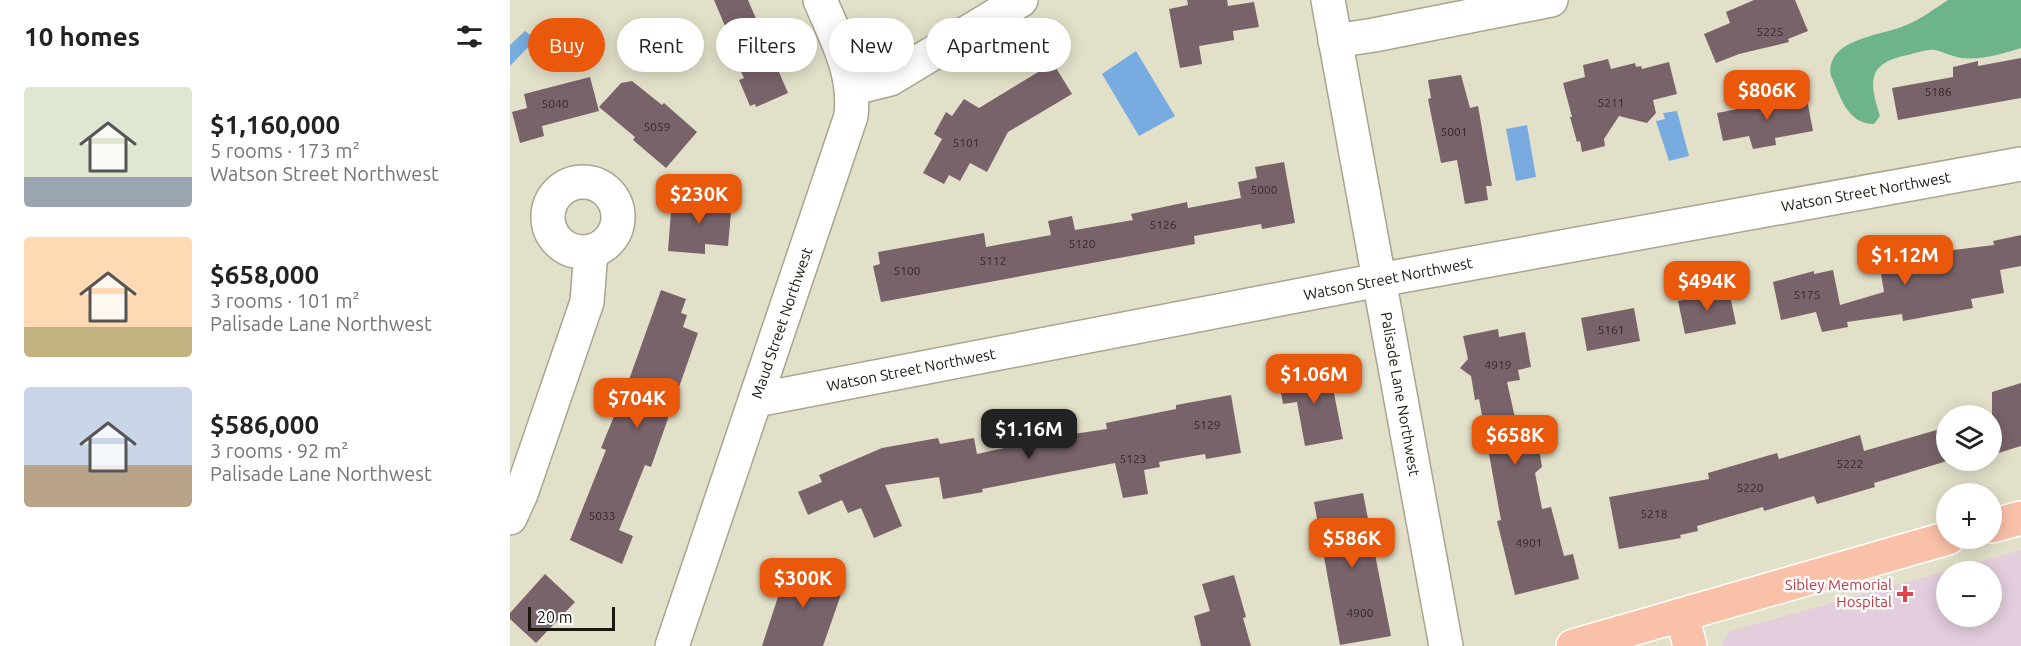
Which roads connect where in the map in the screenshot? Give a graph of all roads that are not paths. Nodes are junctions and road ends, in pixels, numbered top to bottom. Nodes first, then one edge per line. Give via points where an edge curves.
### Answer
1 (820, 0) edge
2 (1021, 0) edge
3 (1328, 0) edge
4 (1551, 0) edge
5 (1335, 40) junction
6 (852, 86) junction
7 (2021, 164) edge
8 (591, 251) dead end
9 (1379, 280) junction
10 (756, 400) junction
11 (510, 518) edge
12 (2021, 518) edge
13 (2002, 523) edge
14 (1936, 542) edge
15 (1686, 631) edge
16 (1638, 637) edge
17 (672, 646) edge
18 (1446, 646) edge
19 (1573, 646) edge

1 - 6 street, Maud Street Northwest via 849,68
2 - 6 street via 899,74 881,82
3 - 5 street, Palisade Lane Northwest
4 - 5 street
5 - 9 street, Palisade Lane Northwest
6 - 10 street, Maud Street Northwest via 848,128
7 - 9 street, Watson Street Northwest
8 - 11 street via 586,302
9 - 10 street, Watson Street Northwest
9 - 18 street, Palisade Lane Northwest
10 - 17 street, Maud Street Northwest
12 - 13 main road
14 - 15 main road
15 - 16 main road
16 - 19 main road

